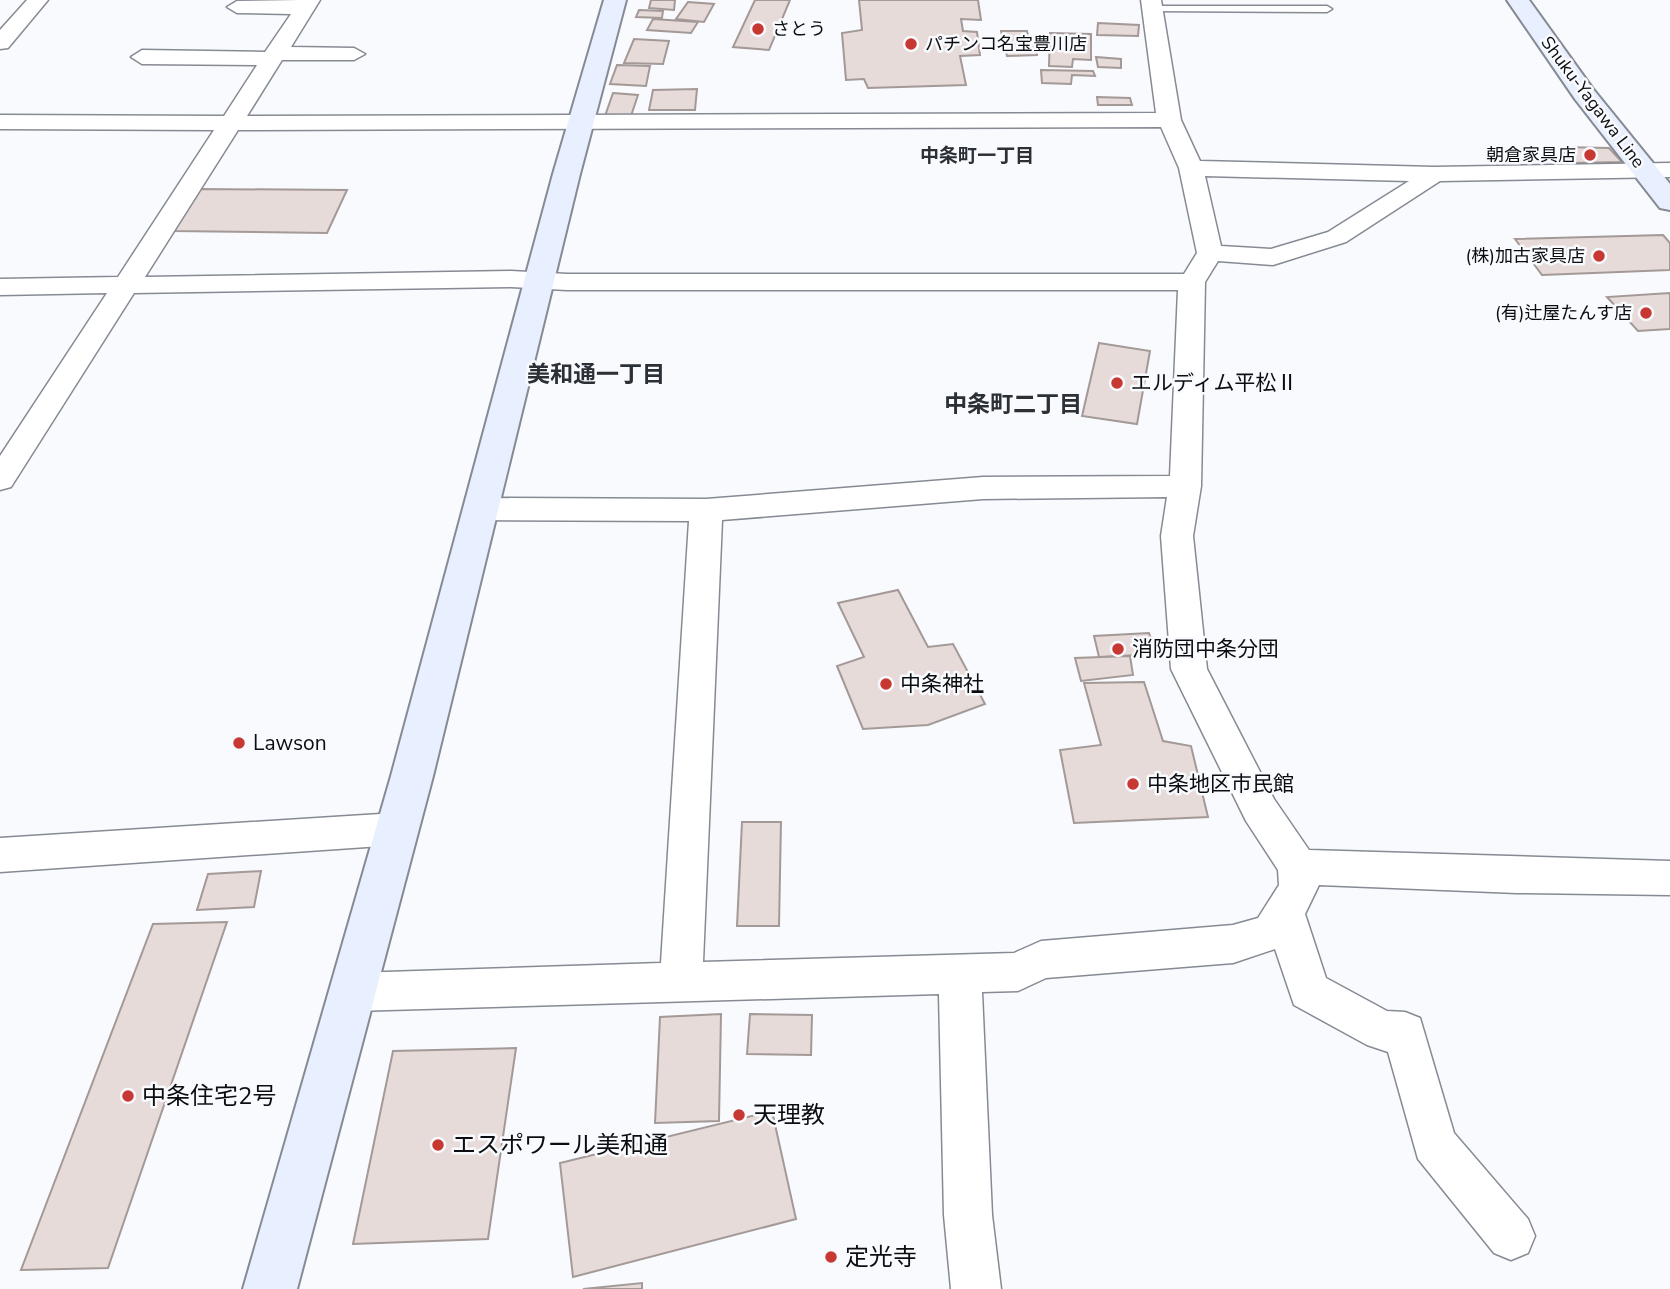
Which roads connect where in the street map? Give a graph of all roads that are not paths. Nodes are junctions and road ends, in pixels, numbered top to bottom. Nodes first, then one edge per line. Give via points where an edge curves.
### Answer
1 (38, 0) edge
2 (615, 0) edge
3 (1518, 0) edge
4 (307, 4) edge
5 (1152, 4) edge
6 (237, 7) dead end
7 (1326, 9) dead end
8 (0, 43) edge
9 (354, 54) dead end
10 (272, 56) junction
11 (142, 57) dead end
12 (1168, 120) junction
13 (0, 122) edge
14 (229, 122) junction
15 (578, 124) junction
16 (1191, 168) junction
17 (1644, 170) junction
18 (1670, 170) edge
19 (1434, 174) junction
20 (1670, 202) edge
21 (1210, 253) junction
22 (542, 281) junction
23 (1192, 282) junction
24 (125, 285) junction
25 (0, 287) edge
26 (0, 480) edge
27 (1185, 486) junction
28 (482, 509) junction
29 (706, 510) junction
30 (396, 829) junction
31 (0, 855) edge
32 (1298, 867) junction
33 (1670, 878) edge
34 (1284, 912) junction
35 (960, 976) junction
36 (681, 983) junction
37 (354, 992) junction
38 (1511, 1236) dead end
39 (270, 1289) edge
40 (976, 1289) edge

1 - 8 street
2 - 15 street
3 - 17 street, Shuku-Yagawa Line
4 - 6 street
4 - 10 street
5 - 7 lane
5 - 12 street
9 - 10 street
10 - 11 street
10 - 14 street
12 - 15 street
12 - 16 street
13 - 14 street
14 - 15 street
14 - 24 street
15 - 22 street
16 - 19 street
16 - 21 street
17 - 18 street
17 - 19 street
17 - 20 street, Shuku-Yagawa Line
19 - 21 street via 1337,237 1273,257
21 - 23 street
22 - 23 street
22 - 24 street
22 - 28 street
23 - 27 street
24 - 25 street
24 - 26 street
27 - 29 street via 983,488
27 - 32 street via 1177,536 1189,669 1260,810
28 - 29 street
28 - 30 street
29 - 36 street
30 - 31 street
30 - 37 street
32 - 33 street
32 - 34 street via 1299,888
34 - 35 street via 1272,932 1233,944 1041,960 1018,972
34 - 38 street via 1309,991 1382,1031 1405,1032 1434,1143
35 - 36 street
35 - 40 street via 968,1215
36 - 37 street
37 - 39 street

